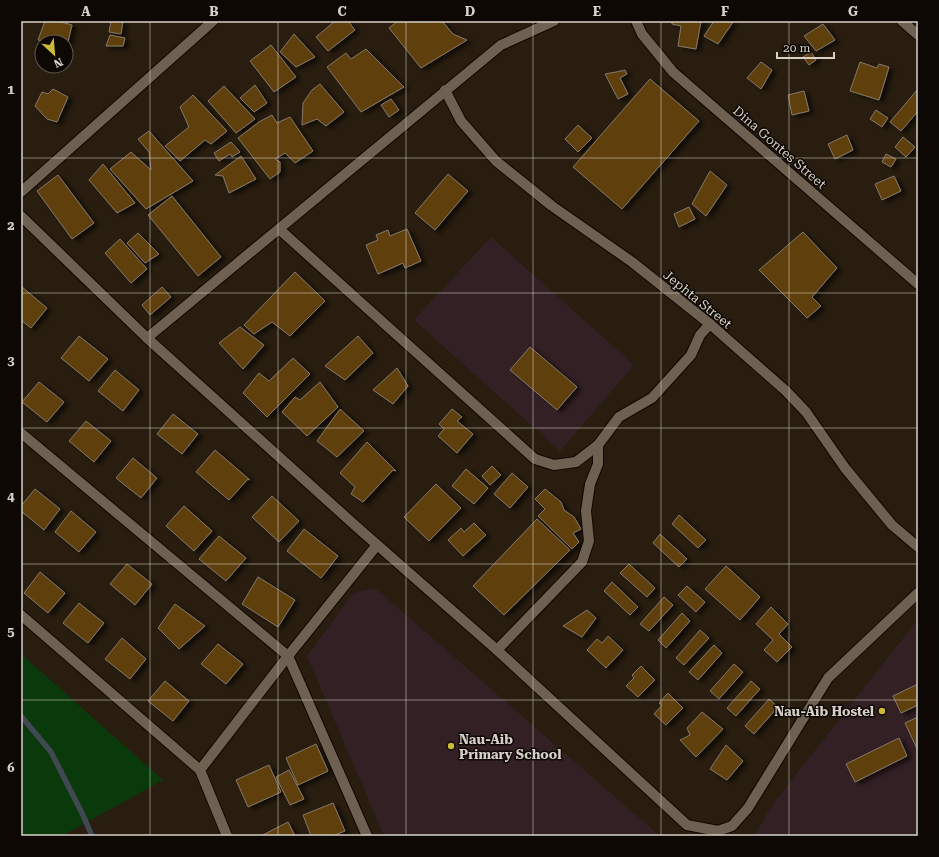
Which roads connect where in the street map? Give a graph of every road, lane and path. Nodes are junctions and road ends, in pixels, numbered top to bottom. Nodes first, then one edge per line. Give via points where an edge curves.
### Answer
1 (212, 21) edge
2 (554, 21) edge
3 (636, 21) edge
4 (902, 21) edge
5 (918, 35) edge
6 (445, 90) junction
7 (21, 192) edge
8 (21, 216) edge
9 (279, 229) junction
10 (918, 284) edge
11 (710, 324) junction
12 (147, 338) junction
13 (21, 433) edge
14 (598, 445) junction
15 (377, 545) junction
16 (918, 547) edge
17 (918, 593) edge
18 (21, 615) edge
19 (497, 650) junction
20 (288, 656) junction
21 (200, 770) junction
22 (227, 836) edge
23 (367, 836) edge

1 - 7 street
2 - 6 street via 501,45
3 - 10 street, Dina Gontes Street via 642,34 672,72
4 - 5 street
6 - 9 street
6 - 11 street, Jephta Street via 461,121 496,161 552,206 632,262
8 - 12 street
9 - 12 street
9 - 14 street via 534,459 554,465 576,462
11 - 14 street via 700,335 691,355 652,398 619,417
11 - 16 street, Jephta Street via 786,390 806,412 845,468 892,525
12 - 15 street
13 - 20 street
14 - 19 street via 598,464 590,484 586,512 589,541 582,562
15 - 19 street
15 - 20 street
17 - 19 street via 828,678 748,808 732,826 718,831 687,825
18 - 21 street
20 - 21 street
20 - 23 street
21 - 22 street

